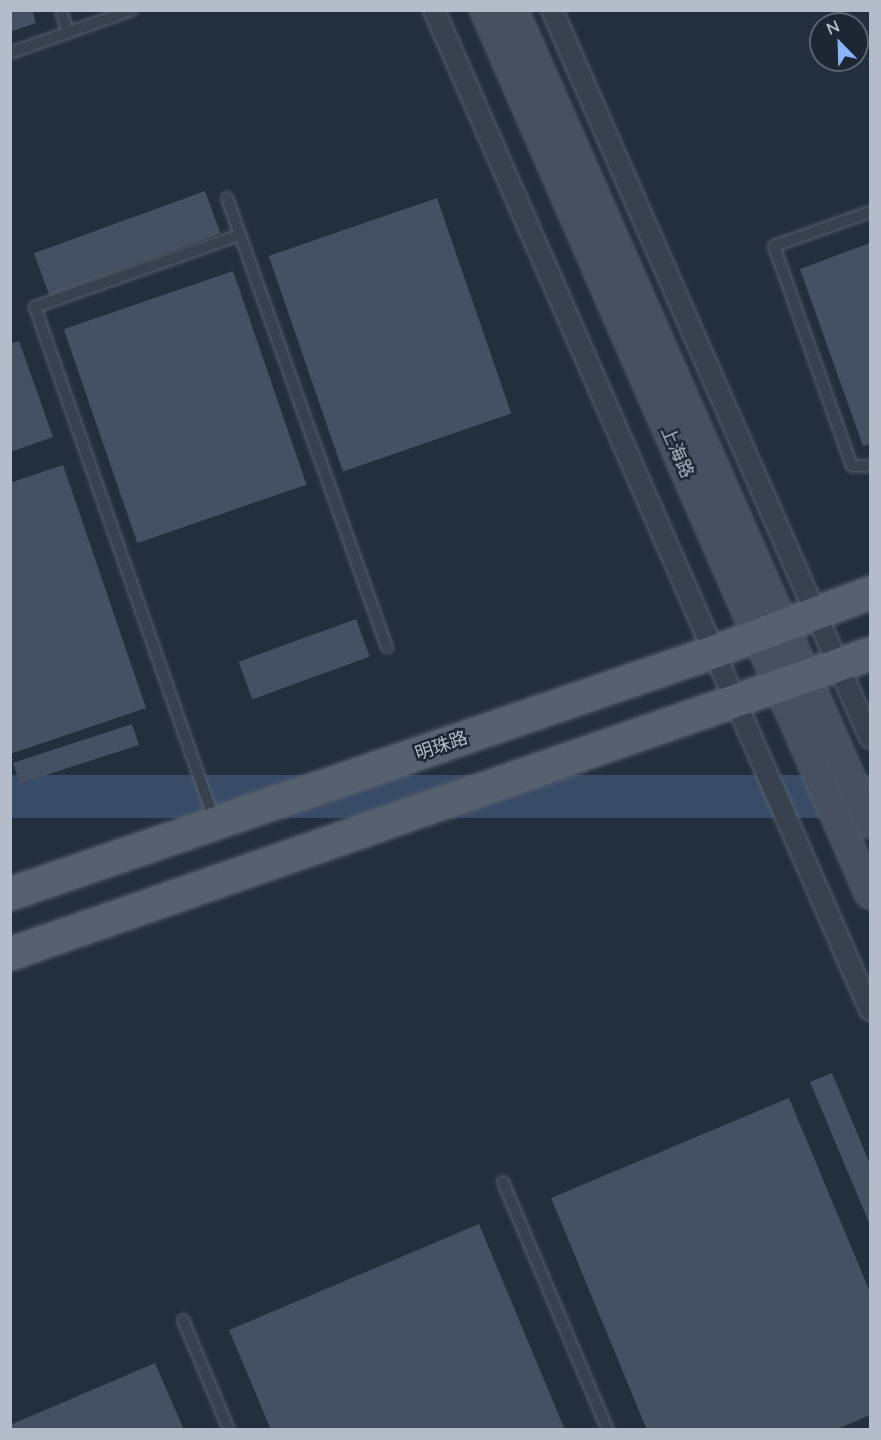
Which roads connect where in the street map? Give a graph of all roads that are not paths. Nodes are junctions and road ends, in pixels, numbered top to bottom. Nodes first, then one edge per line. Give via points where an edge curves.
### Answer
1 (60, 10) edge
2 (132, 10) edge
3 (434, 10) edge
4 (485, 10) edge
5 (513, 10) edge
6 (552, 10) edge
7 (68, 33) junction
8 (10, 53) edge
9 (227, 198) dead end
10 (870, 212) edge
11 (240, 236) junction
12 (870, 466) edge
13 (870, 593) edge
14 (816, 613) junction
15 (771, 630) junction
16 (387, 647) dead end
17 (714, 652) junction
18 (870, 654) edge
19 (839, 665) junction
20 (793, 681) junction
21 (736, 702) junction
22 (870, 738) edge
23 (215, 823) junction
24 (870, 823) edge
25 (10, 894) edge
26 (870, 894) edge
27 (10, 954) edge
28 (870, 1010) edge
29 (503, 1182) dead end
30 (183, 1320) dead end
31 (229, 1430) edge
32 (608, 1430) edge

1 - 7 lane
2 - 7 lane
3 - 17 street
4 - 15 main road, 上海路
5 - 15 main road, 上海路
6 - 14 street
7 - 8 lane
9 - 11 lane
10 - 12 lane via 774,246 852,466
11 - 16 lane
11 - 23 lane via 35,307
13 - 14 main road, 明珠路
14 - 15 main road, 明珠路
14 - 19 street
15 - 17 main road, 明珠路
15 - 20 main road, 上海路
17 - 21 street
17 - 23 main road, 明珠路
18 - 19 main road
19 - 20 main road
19 - 22 street
20 - 21 main road
20 - 24 main road, 上海路
20 - 26 main road, 上海路
21 - 27 main road
21 - 28 street
23 - 25 main road, 明珠路
29 - 32 lane
30 - 31 lane

